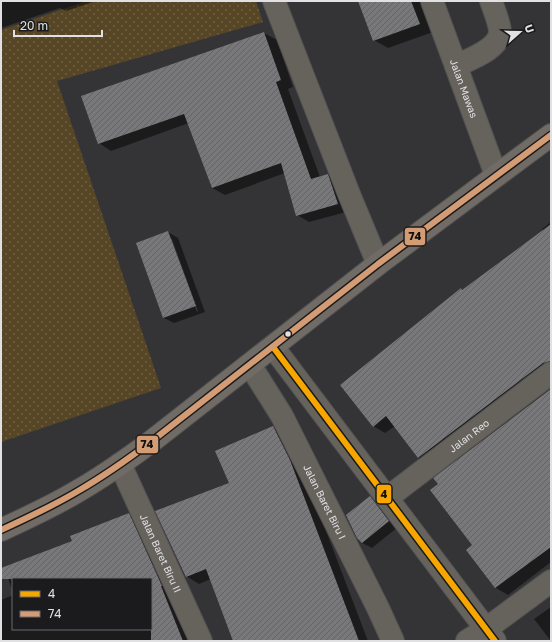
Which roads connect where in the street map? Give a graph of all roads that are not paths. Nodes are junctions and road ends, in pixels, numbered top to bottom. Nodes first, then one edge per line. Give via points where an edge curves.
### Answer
1 (274, 1) edge
2 (432, 1) edge
3 (491, 1) edge
4 (456, 66) junction
5 (551, 135) edge
6 (496, 176) junction
7 (378, 264) junction
8 (273, 347) junction
9 (250, 365) junction
10 (551, 373) edge
11 (120, 464) junction
12 (387, 498) junction
13 (1, 530) edge
14 (551, 581) edge
15 (490, 635) edge
16 (201, 641) edge
17 (393, 641) edge
18 (467, 641) edge

1 - 7 street
2 - 4 street, Jalan Mawas
3 - 4 street via 500,29 499,36 489,48
4 - 6 street, Jalan Mawas
5 - 6 main road
6 - 7 main road
7 - 8 main road
8 - 9 main road
8 - 12 street
9 - 11 main road
9 - 17 street, Jalan Baret Biru I via 282,416
10 - 12 street, Jalan Reo
11 - 13 main road via 79,491
11 - 16 street, Jalan Baret Biru II
12 - 15 street
14 - 15 street
15 - 18 street

